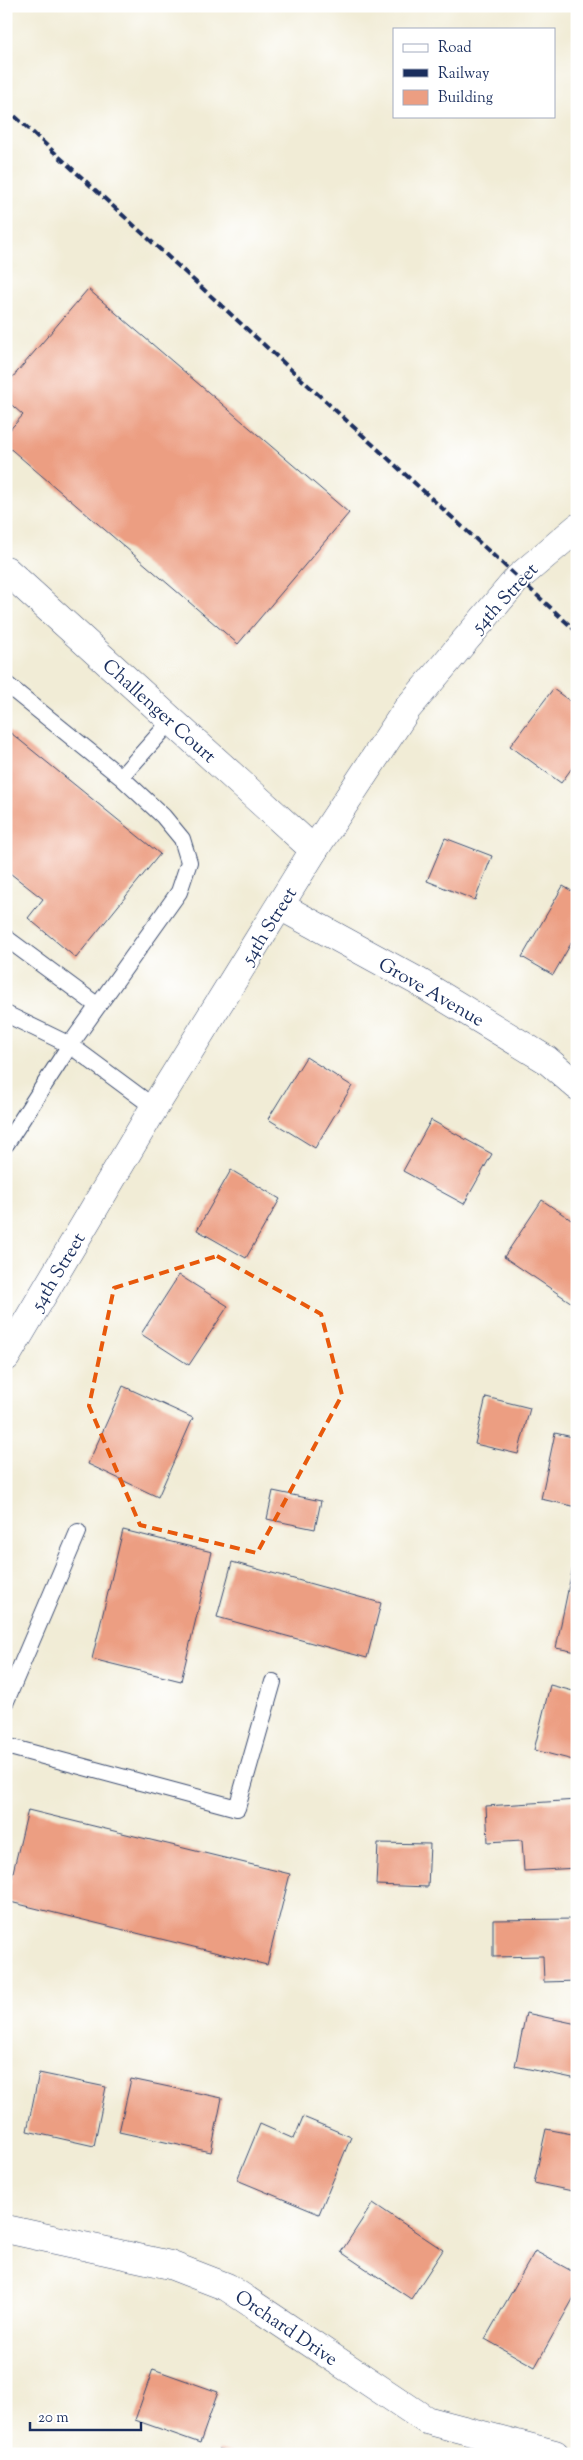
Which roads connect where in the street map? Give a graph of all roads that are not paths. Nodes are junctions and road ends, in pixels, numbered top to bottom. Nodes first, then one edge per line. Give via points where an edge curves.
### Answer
1 (577, 528) edge
2 (6, 570) edge
3 (6, 684) edge
4 (172, 720) junction
5 (121, 777) junction
6 (314, 850) junction
7 (280, 906) junction
8 (6, 938) edge
9 (98, 1006) junction
10 (6, 1014) edge
11 (70, 1045) junction
12 (577, 1086) edge
13 (155, 1108) junction
14 (6, 1144) edge
15 (6, 1358) edge
16 (78, 1532) dead end
17 (273, 1682) dead end
18 (6, 1701) edge
19 (6, 1746) edge
20 (6, 2229) edge
21 (555, 2454) edge

1 - 6 street, 54th Street via 518,578 407,709
2 - 4 street, Challenger Court
3 - 5 lane
4 - 5 lane
4 - 6 street, Challenger Court
5 - 9 lane via 163,816 182,839 189,862 178,892
6 - 7 street, 54th Street
7 - 12 street, Grove Avenue via 426,986 547,1060
7 - 13 street, 54th Street
8 - 9 lane
9 - 11 lane
10 - 11 lane
11 - 13 lane
11 - 14 lane
13 - 15 street, 54th Street
16 - 18 lane
17 - 19 lane via 236,1808
20 - 21 street, Orchard Drive via 170,2265 226,2287 426,2420

